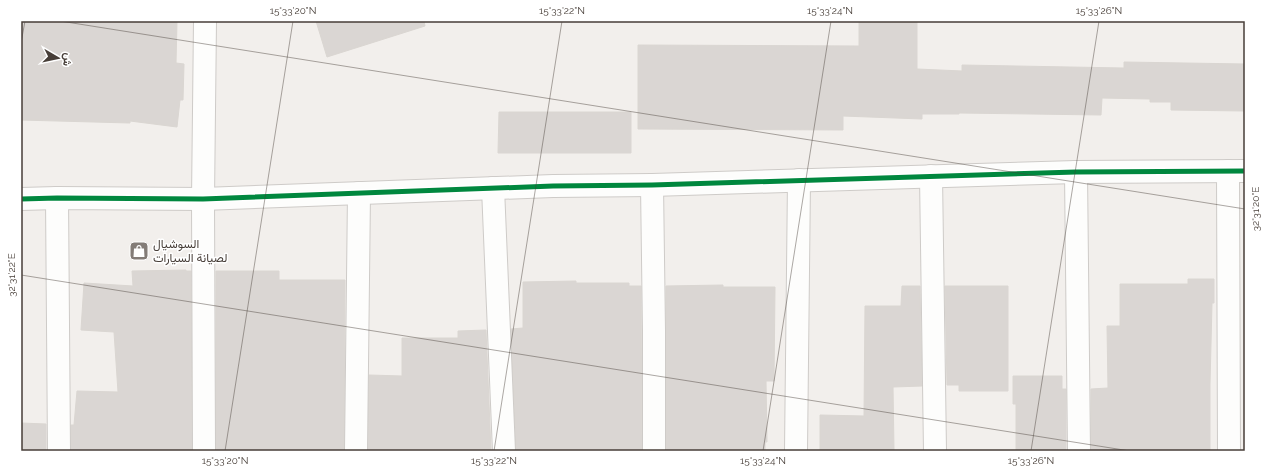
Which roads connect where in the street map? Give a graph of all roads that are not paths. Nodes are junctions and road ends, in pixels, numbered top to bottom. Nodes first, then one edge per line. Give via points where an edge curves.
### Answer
1 (205, 21) edge
2 (1237, 171) edge
3 (1076, 172) junction
4 (931, 176) junction
5 (799, 180) junction
6 (652, 185) junction
7 (493, 188) junction
8 (359, 192) junction
9 (57, 198) junction
10 (21, 199) edge
11 (203, 199) junction
12 (59, 451) edge
13 (204, 451) edge
14 (356, 451) edge
15 (504, 451) edge
16 (654, 451) edge
17 (796, 451) edge
18 (935, 451) edge
19 (1079, 451) edge
20 (1229, 451) edge

1 - 11 street
2 - 3 street
2 - 20 street
3 - 4 street
3 - 19 street
4 - 5 street
4 - 18 street
5 - 6 street
5 - 17 street
6 - 7 street
6 - 16 street
7 - 8 street
7 - 15 street
8 - 11 street
8 - 14 street
9 - 10 street
9 - 11 street
9 - 12 street
11 - 13 street

